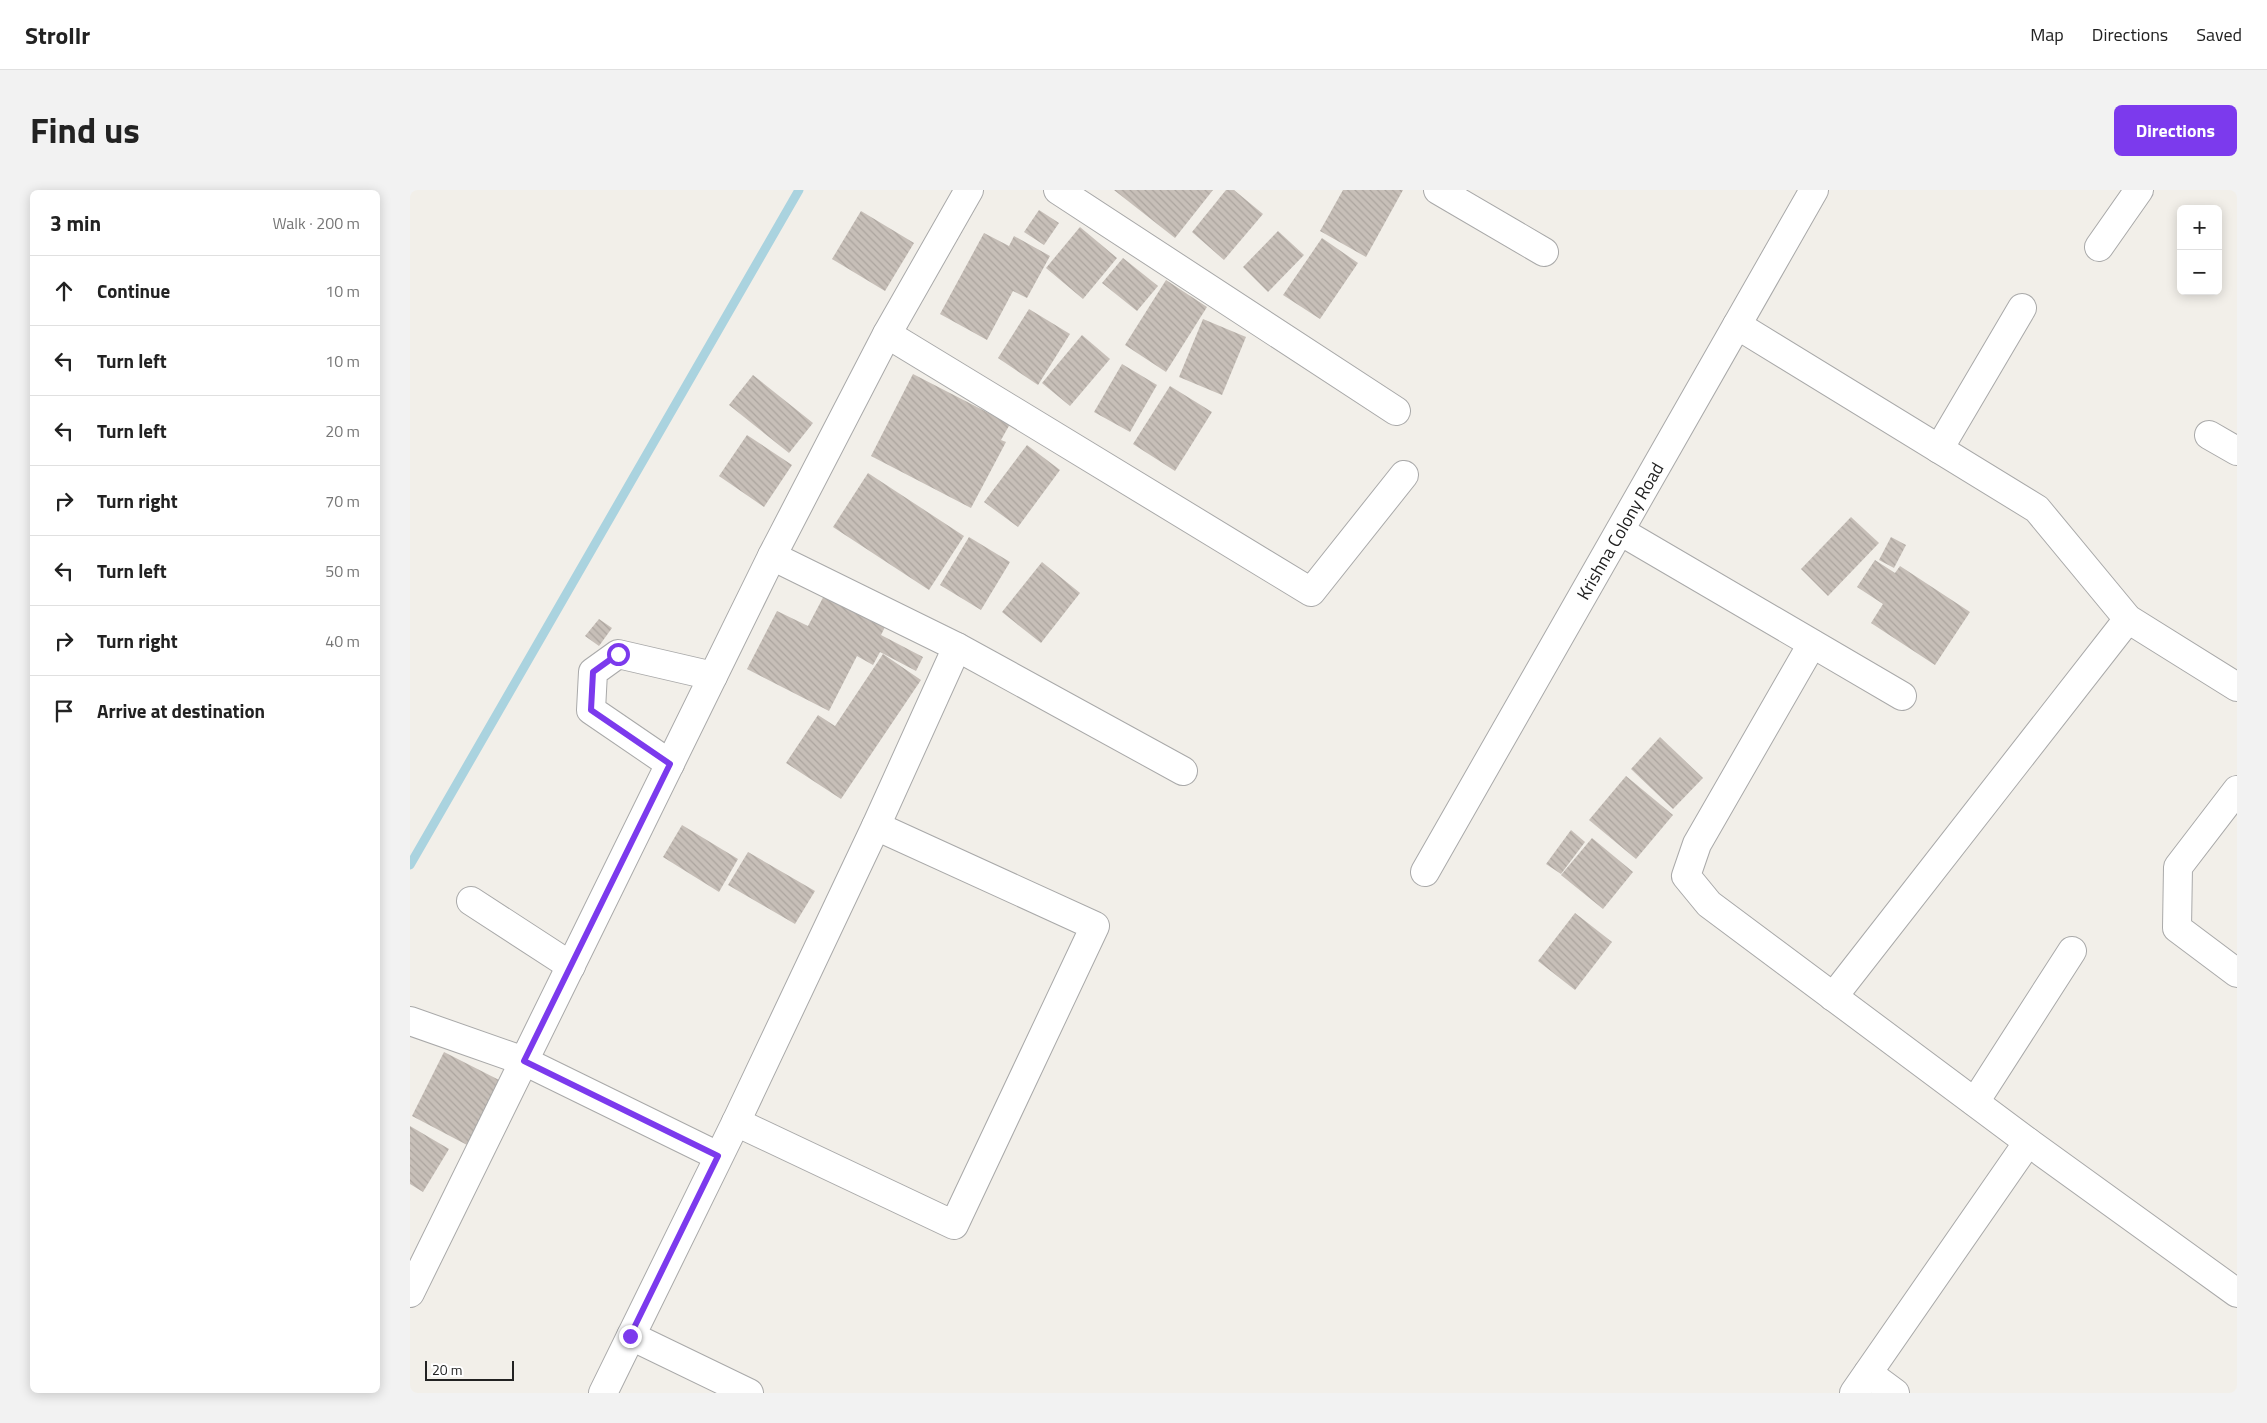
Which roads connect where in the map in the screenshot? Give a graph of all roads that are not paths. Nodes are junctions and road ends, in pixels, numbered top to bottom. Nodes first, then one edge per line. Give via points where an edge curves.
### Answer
1 (969, 190) edge
2 (1058, 190) edge
3 (1814, 190) edge
4 (2140, 190) edge
5 (1441, 191) edge
6 (2099, 248) dead end
7 (1544, 252) dead end
8 (2022, 308) dead end
9 (1737, 325) junction
10 (887, 334) junction
11 (1396, 411) dead end
12 (2209, 435) dead end
13 (1939, 449) junction
14 (2237, 451) edge
15 (1404, 475) dead end
16 (1620, 531) junction
17 (772, 556) junction
18 (2128, 619) junction
19 (1812, 644) junction
20 (958, 647) junction
21 (713, 676) junction
22 (2237, 687) edge
23 (1902, 696) dead end
24 (670, 764) junction
25 (1184, 771) dead end
26 (2237, 790) edge
27 (876, 826) junction
28 (1425, 872) dead end
29 (471, 901) dead end
30 (2072, 951) dead end
31 (571, 966) junction
32 (2237, 974) edge
33 (1833, 996) junction
34 (410, 1022) edge
35 (524, 1061) junction
36 (1975, 1102) junction
37 (736, 1122) junction
38 (2028, 1142) junction
39 (718, 1156) junction
40 (410, 1293) edge
41 (2237, 1293) edge
42 (630, 1336) junction
43 (1861, 1383) edge
44 (604, 1393) edge
45 (749, 1393) edge
46 (1895, 1393) edge

1 - 10 street
2 - 11 street
3 - 9 street, Krishna Colony Road
4 - 6 street
5 - 7 street
8 - 13 street
9 - 13 street
9 - 16 street, Krishna Colony Road
10 - 15 street via 1311,592
10 - 17 street
12 - 14 street
13 - 18 street via 2038,509
16 - 19 street
16 - 28 street, Krishna Colony Road
17 - 20 street
17 - 21 street
18 - 22 street
18 - 33 street
19 - 23 street
19 - 33 street via 1697,844 1686,876 1710,904
20 - 25 street
20 - 27 street
21 - 24 street
21 - 24 street via 618,654 593,672 591,710
24 - 31 street
26 - 32 street via 2178,866 2177,928
27 - 37 street
27 - 37 street via 1096,926 954,1224
29 - 31 street
30 - 36 street
31 - 35 street
33 - 36 street
34 - 35 street
35 - 39 street
35 - 40 street
36 - 38 street
37 - 39 street
38 - 41 street
38 - 43 street
39 - 42 street
42 - 44 street
42 - 45 street
43 - 46 street

